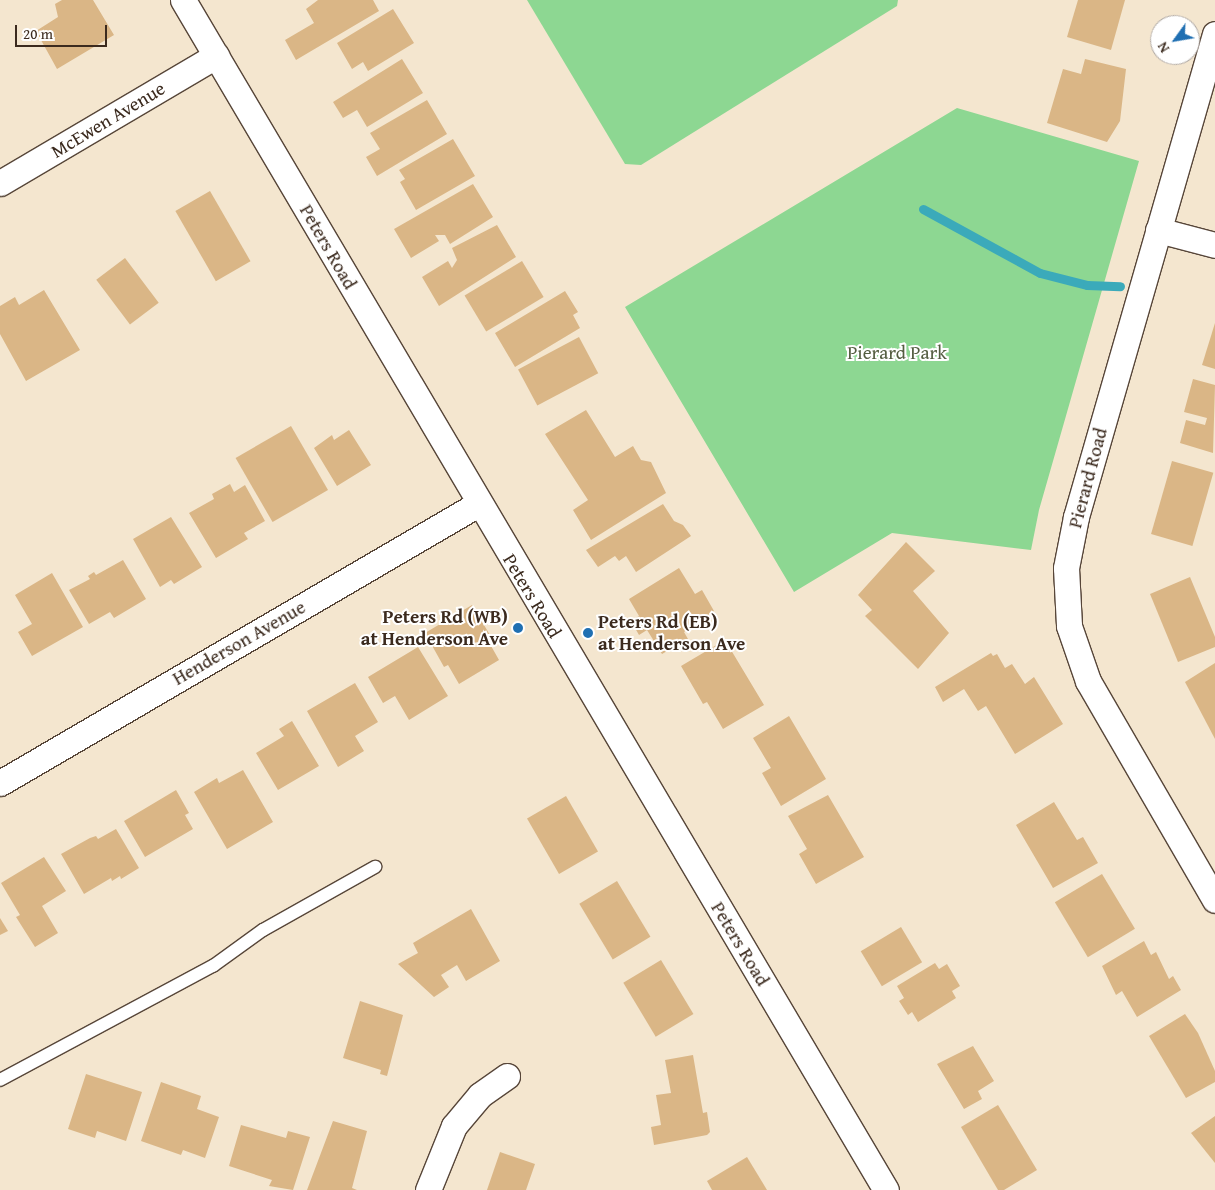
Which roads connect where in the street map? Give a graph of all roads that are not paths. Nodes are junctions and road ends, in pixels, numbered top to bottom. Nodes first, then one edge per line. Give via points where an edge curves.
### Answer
1 (183, 0) edge
2 (1215, 34) edge
3 (216, 56) junction
4 (0, 184) edge
5 (1158, 230) junction
6 (1215, 245) edge
7 (478, 504) junction
8 (0, 783) edge
9 (375, 866) dead end
10 (1215, 900) edge
11 (507, 1076) dead end
12 (0, 1080) edge
13 (428, 1190) edge
14 (886, 1190) edge

1 - 3 street, Peters Road
2 - 5 street, Pierard Road
3 - 4 street, McEwen Avenue
3 - 7 street, Peters Road
5 - 6 street
5 - 10 street, Pierard Road via 1076,517 1066,568 1069,626 1088,681 1106,715
7 - 8 street, Henderson Avenue
7 - 14 street, Peters Road
9 - 12 lane via 263,930 213,966
11 - 13 street via 480,1095 454,1126

